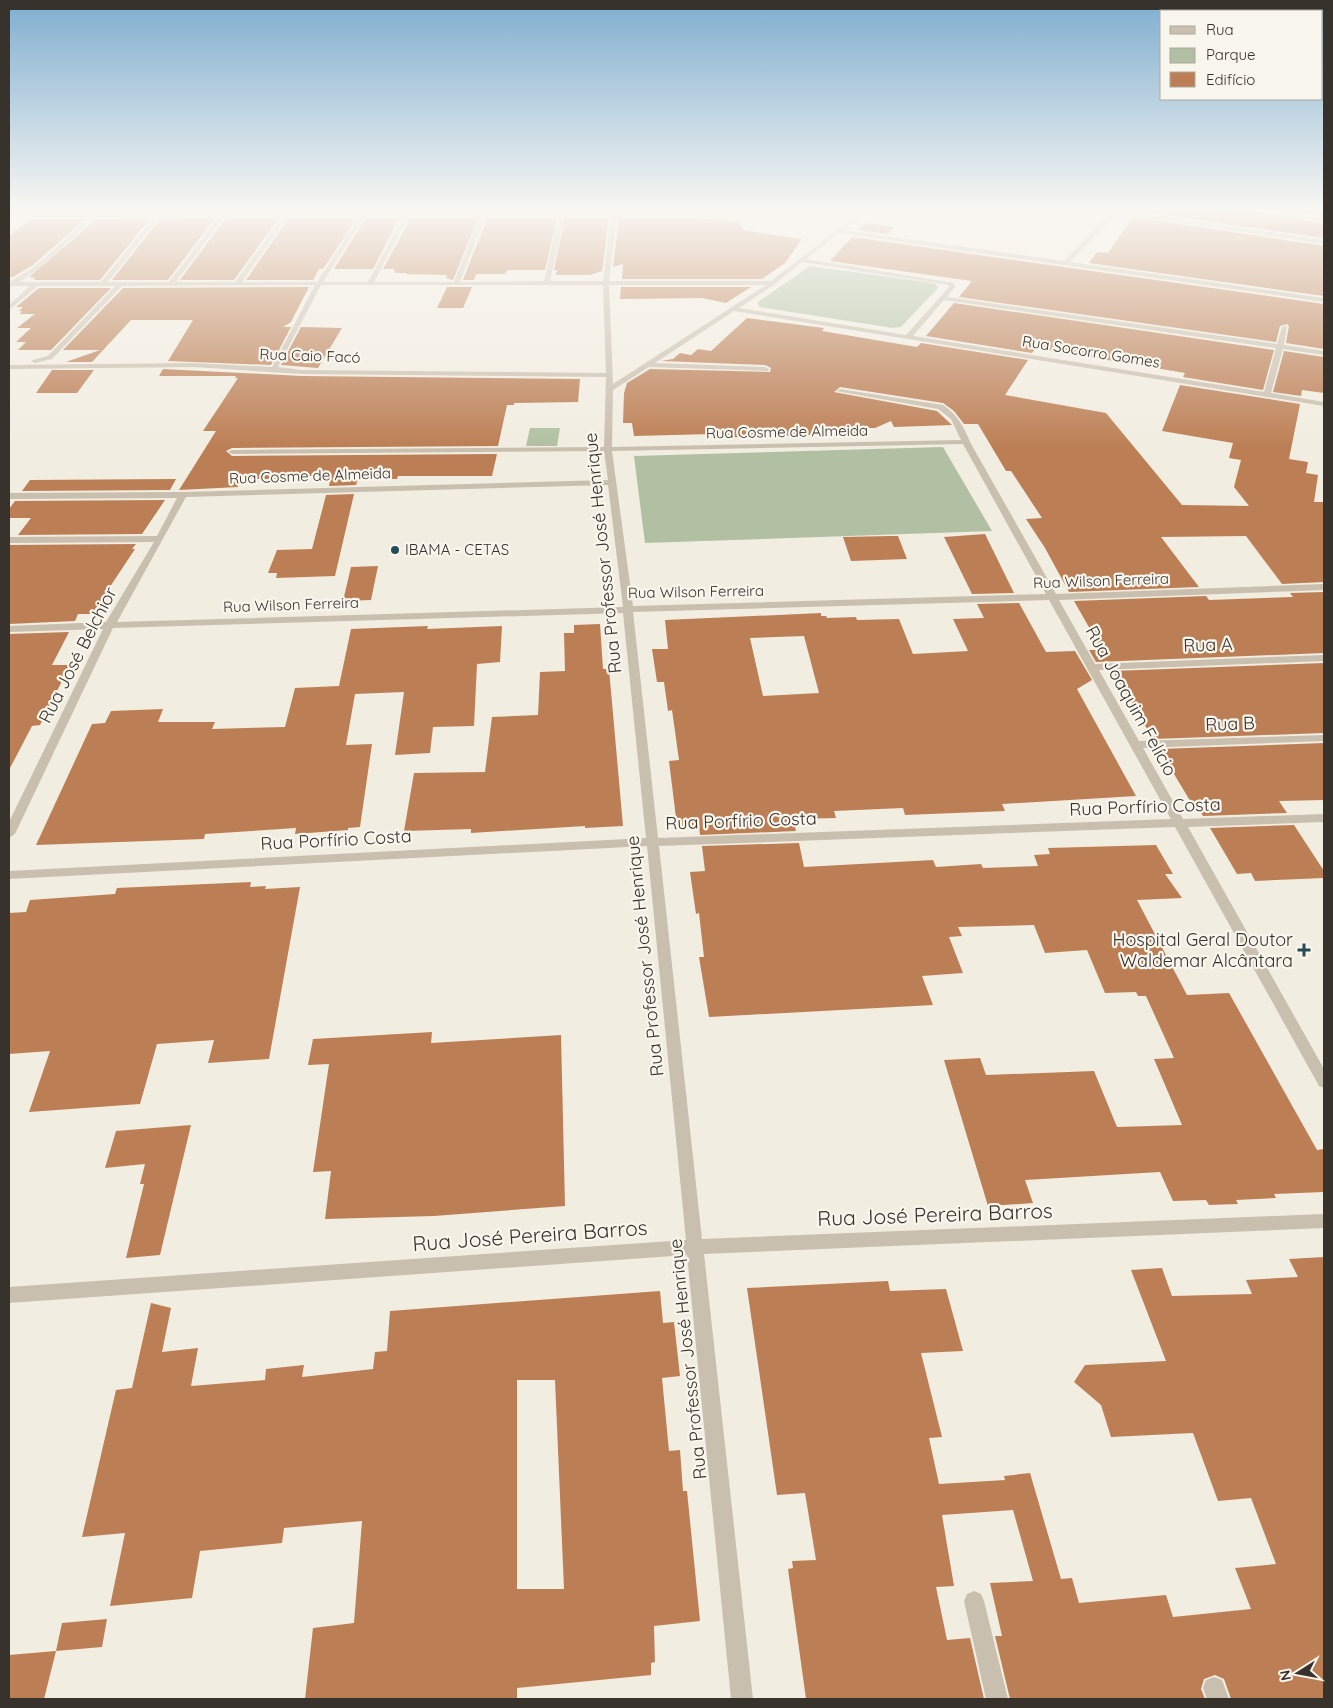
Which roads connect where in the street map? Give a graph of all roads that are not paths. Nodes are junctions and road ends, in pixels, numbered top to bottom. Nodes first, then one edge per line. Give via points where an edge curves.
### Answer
1 (32, 288) edge
2 (116, 288) edge
3 (317, 288) edge
4 (606, 288) edge
5 (765, 288) edge
6 (950, 288) edge
7 (1241, 288) edge
8 (944, 298) junction
9 (1324, 300) edge
10 (9, 308) edge
11 (734, 309) junction
12 (1285, 327) dead end
13 (909, 336) junction
14 (1280, 347) junction
15 (1324, 354) edge
16 (9, 362) edge
17 (648, 365) junction
18 (9, 367) edge
19 (274, 368) junction
20 (765, 369) dead end
21 (610, 375) junction
22 (609, 390) junction
23 (840, 391) dead end
24 (1267, 394) junction
25 (1324, 404) edge
26 (966, 442) junction
27 (608, 449) junction
28 (232, 452) dead end
29 (612, 482) junction
30 (183, 495) junction
31 (9, 496) edge
32 (9, 540) edge
33 (160, 540) junction
34 (1324, 587) edge
35 (1052, 598) junction
36 (628, 609) junction
37 (110, 625) junction
38 (9, 629) edge
39 (1324, 658) edge
40 (1094, 667) junction
41 (1324, 738) edge
42 (1136, 745) junction
43 (1324, 818) edge
44 (1180, 824) junction
45 (9, 834) edge
46 (651, 842) junction
47 (9, 875) edge
48 (1324, 1082) edge
49 (1324, 1220) edge
50 (695, 1248) junction
51 (9, 1295) edge
52 (974, 1601) dead end
53 (742, 1699) edge
54 (997, 1699) edge

1 - 10 street
2 - 16 street via 50,358
3 - 19 street
4 - 21 street, Rua Professor José Henrique
5 - 11 street
6 - 8 street
7 - 9 street
8 - 13 street
8 - 14 street
11 - 13 street, Rua Socorro Gomes
11 - 17 street
12 - 14 street
13 - 24 street, Rua Socorro Gomes
14 - 15 street
14 - 24 street
17 - 20 street
17 - 22 street
18 - 19 street, Rua Caio Facó
19 - 21 street, Rua Caio Facó via 318,372
21 - 22 street, Rua Professor José Henrique
22 - 27 street, Rua Professor José Henrique
23 - 26 street, Rua Joaquim Felício via 940,407 950,412 959,424
24 - 25 street, Rua Socorro Gomes
26 - 27 street, Rua Cosme de Almeida
26 - 35 street, Rua Joaquim Felício
27 - 28 street, Rua Cosme de Almeida
27 - 29 street, Rua Professor José Henrique
29 - 30 street, Rua Cosme de Almeida
29 - 36 street, Rua Professor José Henrique
30 - 31 street, Rua Cosme de Almeida
30 - 33 street, Rua José Belchior
32 - 33 street
33 - 37 street, Rua José Belchior
34 - 35 street, Rua Wilson Ferreira
35 - 36 street, Rua Wilson Ferreira
35 - 40 street, Rua Joaquim Felício
36 - 37 street, Rua Wilson Ferreira
36 - 46 street, Rua Professor José Henrique
37 - 38 street, Rua Wilson Ferreira
37 - 45 street, Rua José Belchior
39 - 40 street, Rua A
40 - 42 street, Rua Joaquim Felício
41 - 42 street, Rua B
42 - 44 street, Rua Joaquim Felício
43 - 44 street, Rua Porfírio Costa
44 - 46 street, Rua Porfírio Costa
44 - 48 street, Rua Joaquim Felício
46 - 47 street, Rua Porfírio Costa
46 - 50 street, Rua Professor José Henrique
49 - 50 street, Rua José Pereira Barros
50 - 51 street, Rua José Pereira Barros
50 - 53 street, Rua Professor José Henrique
52 - 54 street

